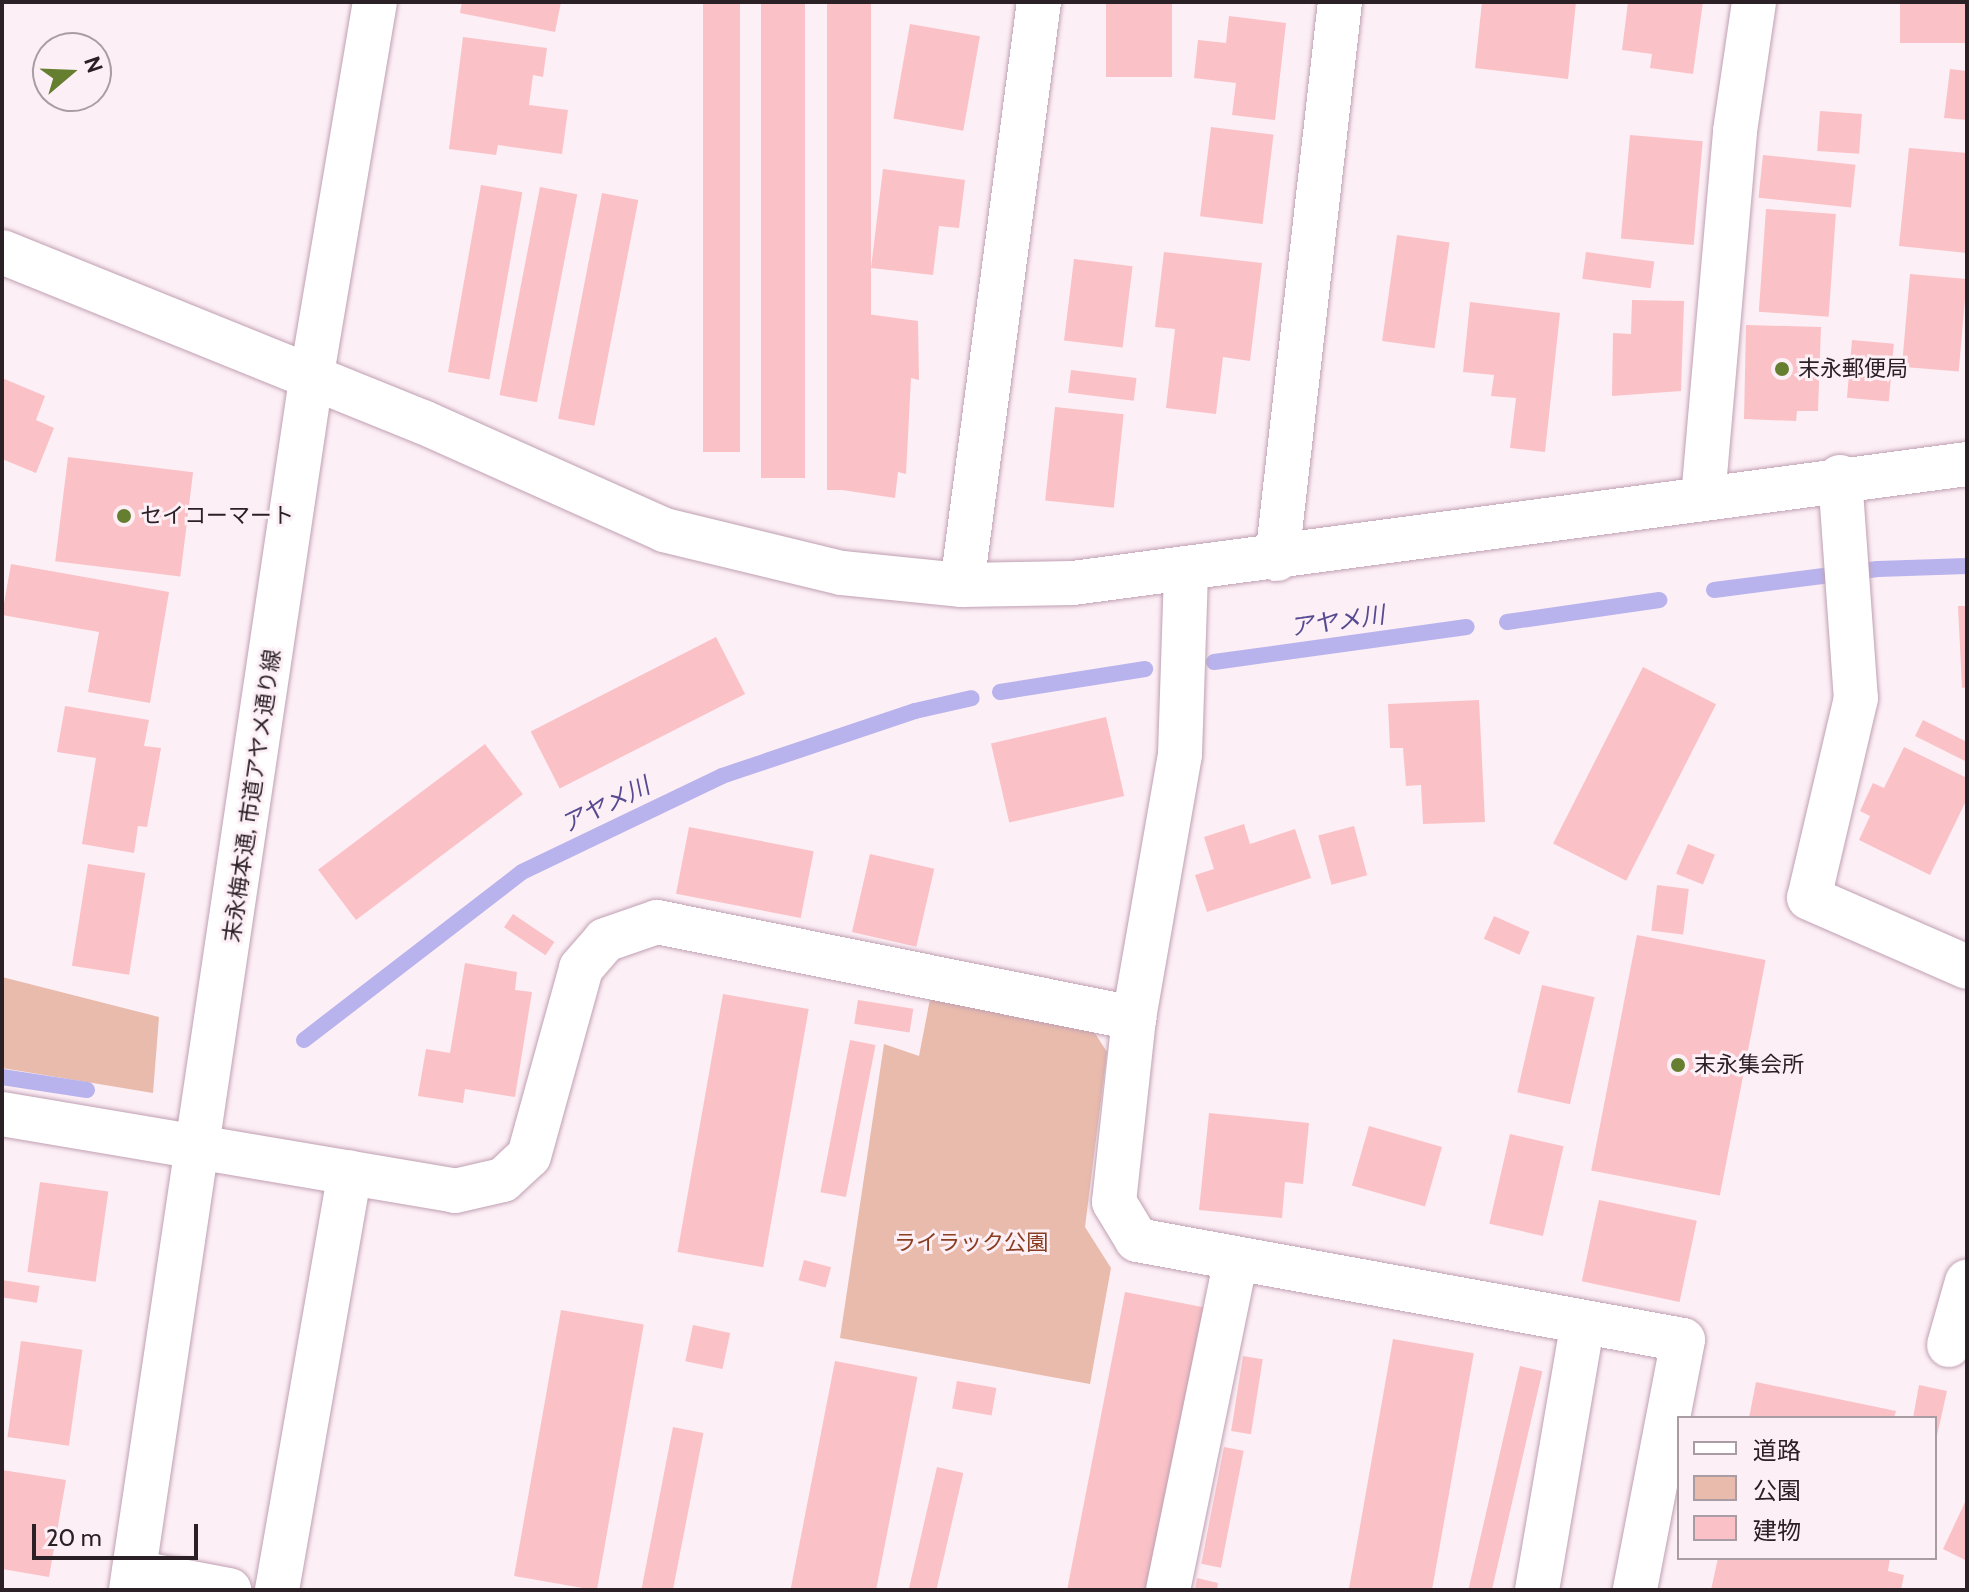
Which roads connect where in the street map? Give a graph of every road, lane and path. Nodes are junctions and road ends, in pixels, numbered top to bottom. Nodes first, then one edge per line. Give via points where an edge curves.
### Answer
1 (375, 2) edge
2 (1039, 2) edge
3 (1340, 2) edge
4 (1754, 2) edge
5 (2, 252) edge
6 (311, 380) junction
7 (1967, 464) edge
8 (1840, 477) junction
9 (1703, 498) junction
10 (1277, 559) junction
11 (1186, 572) junction
12 (962, 585) junction
13 (1967, 967) edge
14 (1134, 1018) junction
15 (2, 1114) edge
16 (200, 1146) junction
17 (350, 1172) junction
18 (1236, 1259) junction
19 (1967, 1282) edge
20 (1583, 1322) junction
21 (1949, 1345) dead end
22 (132, 1581) edge
23 (229, 1590) edge
24 (277, 1590) edge
25 (1168, 1590) edge
26 (1537, 1590) edge
27 (1635, 1590) edge

1 - 6 street, 末永梅本通, 市道アヤメ通り線
2 - 12 street
3 - 10 street
4 - 9 street via 1735,131
5 - 6 street
6 - 12 street via 423,422 664,530 842,573
6 - 16 street, 末永梅本通, 市道アヤメ通り線
7 - 8 street
8 - 9 street
8 - 13 street via 1845,608 1856,698 1809,898
9 - 10 street
10 - 11 street
11 - 12 street
11 - 14 street via 1180,754
14 - 17 street via 657,922 605,940 581,968 529,1156 503,1180 455,1191
14 - 18 street via 1114,1202 1137,1240
15 - 16 street
16 - 17 street
16 - 22 street, 末永梅本通, 市道アヤメ通り線
17 - 24 street
18 - 20 street
18 - 25 street
19 - 21 street
20 - 26 street
20 - 27 street via 1683,1340
22 - 23 street

